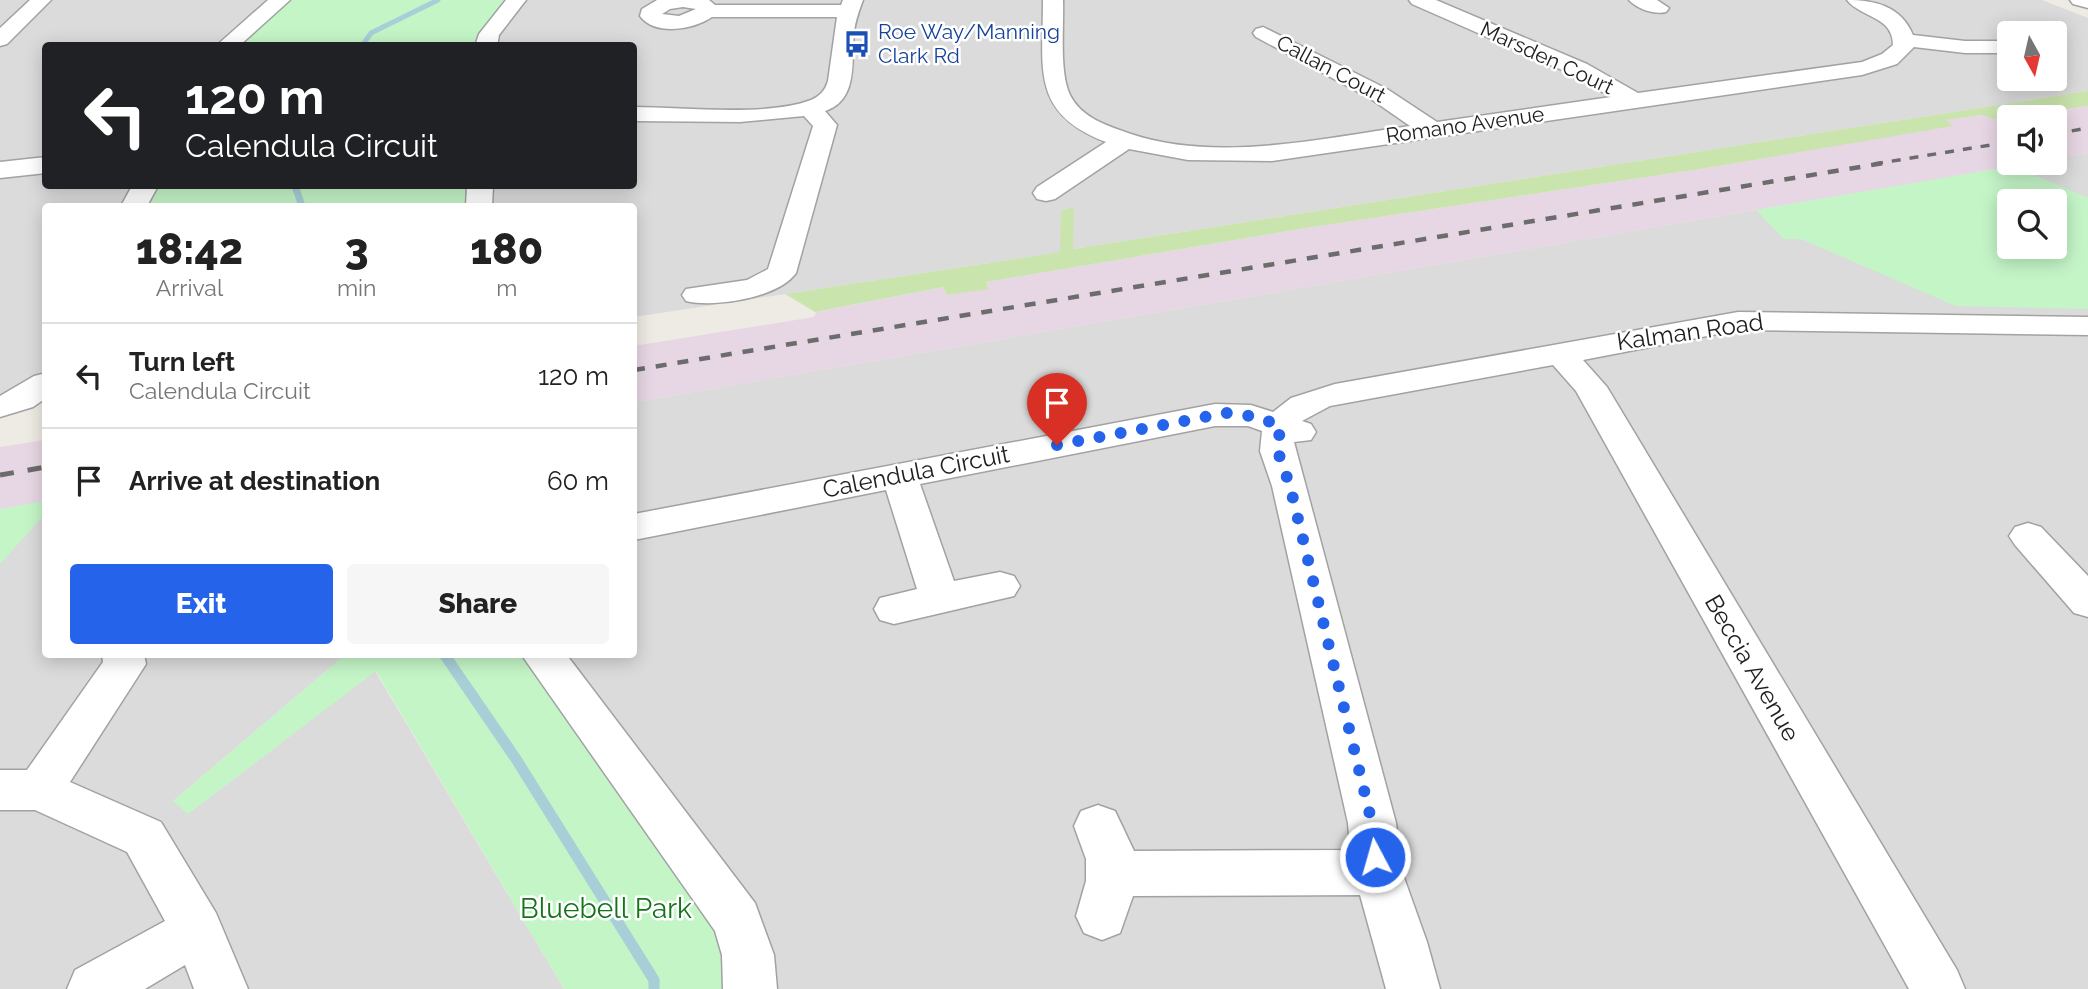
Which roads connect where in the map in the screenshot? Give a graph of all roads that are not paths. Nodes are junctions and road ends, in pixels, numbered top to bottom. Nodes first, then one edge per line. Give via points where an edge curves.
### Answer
1 (41, 0) edge
2 (280, 0) edge
3 (516, 0) edge
4 (1053, 0) edge
5 (1419, 0) edge
6 (1639, 0) edge
7 (1857, 0) edge
8 (2080, 0) edge
9 (2088, 2) edge
10 (851, 6) edge
11 (1660, 8) dead end
12 (707, 11) dead end
13 (1263, 33) dead end
14 (0, 40) edge
15 (1905, 40) junction
16 (231, 42) edge
17 (486, 42) edge
18 (1997, 47) edge
19 (1635, 101) junction
20 (810, 109) junction
21 (637, 114) edge
22 (1433, 130) junction
23 (1126, 140) junction
24 (42, 166) edge
25 (0, 170) edge
26 (1046, 193) dead end
27 (697, 295) dead end
28 (2088, 327) edge
29 (1559, 352) junction
30 (42, 386) edge
31 (0, 407) edge
32 (1290, 429) junction
33 (899, 476) junction
34 (637, 526) edge
35 (2028, 536) dead end
36 (1000, 586) dead end
37 (940, 599) junction
38 (2088, 603) edge
39 (894, 609) dead end
40 (123, 658) edge
41 (545, 658) edge
42 (20, 790) edge
43 (1098, 826) dead end
44 (1377, 872) junction
45 (198, 930) junction
46 (94, 989) edge
47 (221, 989) edge
48 (750, 989) edge
49 (1413, 989) edge
50 (1938, 989) edge

1 - 14 street
2 - 16 street
3 - 17 street
4 - 23 street, Romano Avenue via 1059,97 1084,122
5 - 19 street, Marsden Court via 1579,69
6 - 11 street
7 - 15 street via 1888,17
8 - 9 street
10 - 12 street
10 - 20 street via 838,86 827,101
13 - 22 street, Callan Court via 1392,101
15 - 18 street
15 - 19 street, Romano Avenue via 1894,57 1871,66
19 - 22 street, Romano Avenue
20 - 21 street via 772,114
20 - 27 street via 825,125 781,273 758,286
22 - 23 street, Romano Avenue via 1233,155 1166,150
23 - 26 street
24 - 25 street
28 - 29 street, Kalman Road via 1738,321
29 - 32 street, Kalman Road via 1380,388
29 - 50 street, Beccia Avenue via 1590,387
30 - 31 street
32 - 33 street, Calendula Circuit via 1226,413
32 - 44 street via 1290,486 1372,823
33 - 34 street, Calendula Circuit
33 - 37 street
35 - 38 street
36 - 37 street
37 - 39 street
40 - 42 street via 124,664
41 - 48 street via 737,920 748,955
42 - 45 street via 144,837
43 - 44 street via 1110,850 1108,895
44 - 49 street
45 - 46 street
45 - 47 street

